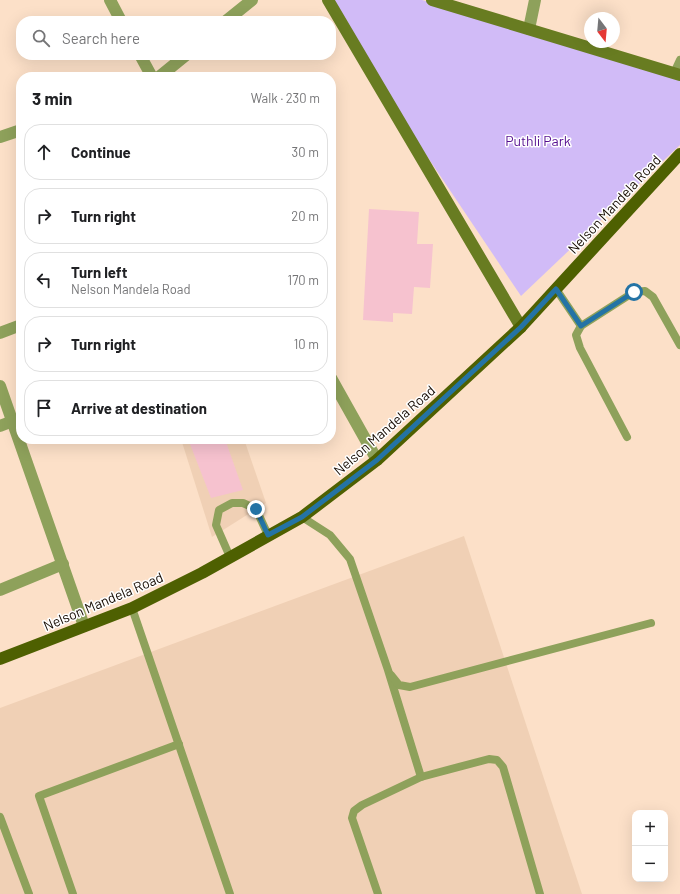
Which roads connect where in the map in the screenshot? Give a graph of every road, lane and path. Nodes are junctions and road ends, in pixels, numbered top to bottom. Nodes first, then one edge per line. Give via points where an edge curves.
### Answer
1 (110, 0) edge
2 (252, 0) edge
3 (328, 0) edge
4 (432, 0) edge
5 (536, 0) edge
6 (118, 16) edge
7 (232, 16) edge
8 (529, 29) junction
9 (143, 60) edge
10 (180, 60) edge
11 (680, 60) edge
12 (149, 72) edge
13 (165, 72) edge
14 (677, 74) edge
15 (16, 132) edge
16 (0, 137) edge
17 (680, 154) edge
18 (556, 289) junction
19 (581, 326) junction
20 (16, 327) edge
21 (521, 327) junction
22 (0, 333) edge
23 (680, 345) edge
24 (0, 386) edge
25 (336, 387) edge
26 (13, 421) junction
27 (0, 426) edge
28 (16, 430) edge
29 (627, 437) dead end
30 (21, 444) edge
31 (377, 460) junction
32 (302, 517) junction
33 (268, 535) junction
34 (230, 557) junction
35 (63, 564) junction
36 (0, 590) edge
37 (132, 608) junction
38 (651, 623) dead end
39 (84, 626) junction
40 (0, 659) edge
41 (388, 670) junction
42 (179, 744) junction
43 (421, 777) junction
44 (0, 817) edge
45 (29, 894) edge
46 (73, 894) edge
47 (230, 894) edge
48 (378, 894) edge
49 (540, 894) edge

1 - 6 street
2 - 7 street
3 - 21 street
4 - 8 street
5 - 8 street
8 - 14 street
9 - 12 street
10 - 13 street
11 - 14 lane
15 - 16 street
17 - 18 main road, Nelson Mandela Road
18 - 19 lane
18 - 21 main road, Nelson Mandela Road
19 - 23 lane via 634,292 645,291 653,297
19 - 29 lane via 576,335 580,348
20 - 22 street
21 - 31 main road, Nelson Mandela Road
24 - 26 street
25 - 31 street
26 - 27 street
26 - 28 street
30 - 35 street
31 - 32 main road, Nelson Mandela Road
32 - 33 main road, Nelson Mandela Road
32 - 41 lane via 330,535 350,559
33 - 34 main road, Nelson Mandela Road
33 - 34 lane via 256,509 243,502 232,503 219,510 216,525
34 - 37 main road, Nelson Mandela Road
35 - 36 street
35 - 39 street
37 - 39 main road, Nelson Mandela Road
37 - 42 lane
38 - 41 lane via 410,688 399,686
39 - 40 main road, Nelson Mandela Road
41 - 43 lane
42 - 46 lane via 39,796
42 - 47 lane
43 - 48 lane via 354,811 352,818
43 - 49 lane via 489,759 497,760 503,767
44 - 45 lane

